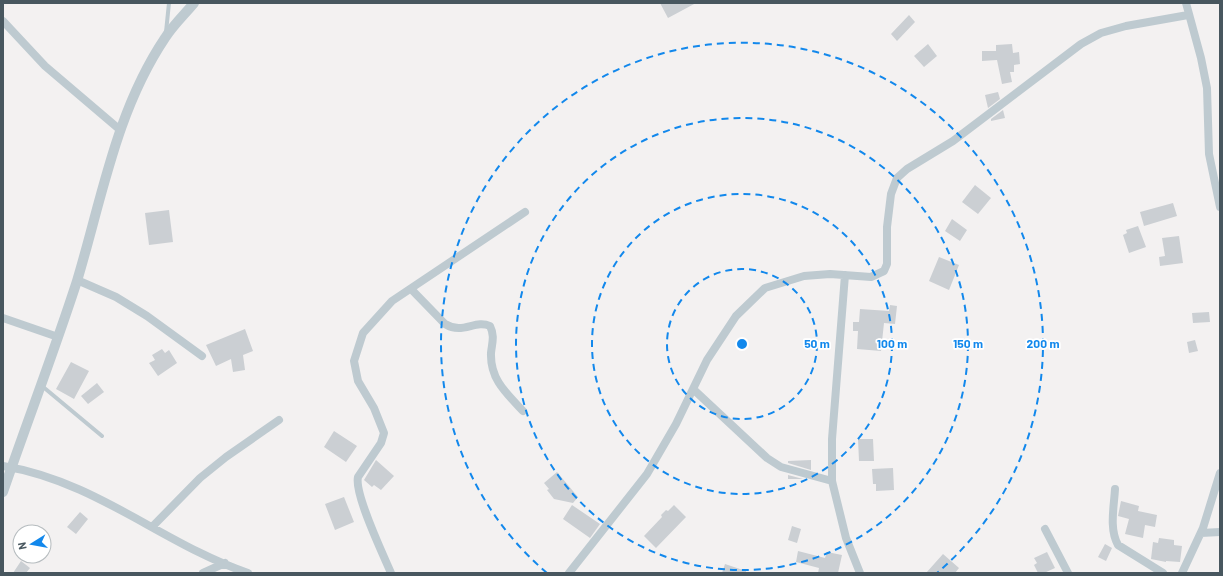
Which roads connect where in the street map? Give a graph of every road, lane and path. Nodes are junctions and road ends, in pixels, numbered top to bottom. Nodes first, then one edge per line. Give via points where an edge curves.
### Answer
1 (169, 3) edge
2 (194, 3) edge
3 (1186, 3) edge
4 (1188, 15) junction
5 (3, 21) edge
6 (165, 37) junction
7 (119, 129) junction
8 (1218, 189) edge
9 (1220, 207) edge
10 (525, 212) dead end
11 (845, 275) junction
12 (77, 280) junction
13 (411, 289) junction
14 (3, 318) edge
15 (58, 337) junction
16 (202, 356) dead end
17 (42, 386) junction
18 (693, 389) junction
19 (523, 411) dead end
20 (279, 420) dead end
21 (102, 436) dead end
22 (7, 466) edge
23 (1220, 473) edge
24 (832, 481) junction
25 (1115, 489) dead end
26 (3, 492) edge
27 (152, 526) junction
28 (1045, 529) dead end
29 (1220, 532) edge
30 (1201, 533) junction
31 (226, 563) junction
32 (203, 573) edge
33 (248, 573) edge
34 (391, 573) edge
35 (569, 573) edge
36 (860, 573) edge
37 (1068, 573) edge
38 (1163, 573) edge
39 (1182, 573) edge

1 - 6 lane
2 - 6 street
3 - 4 street
4 - 8 street via 1207,88 1209,154
4 - 11 street via 1101,33 1081,44 941,150 908,169 897,178 891,194 887,227 887,264 884,271 871,277
5 - 7 street via 45,66
6 - 7 street
7 - 12 street
8 - 9 street
10 - 13 street
11 - 18 street via 804,276 765,288 736,316 707,360
11 - 24 street via 832,439
12 - 15 street
12 - 16 street via 116,297
13 - 19 street via 444,324 452,328 461,329 485,323 490,326 494,338 491,352 492,368 497,382
13 - 34 street via 392,301 363,333 354,361 358,381 374,408 384,433 381,443 358,477 358,489
14 - 15 street
15 - 17 street
17 - 21 lane
17 - 22 street
18 - 24 street via 767,458 781,467
18 - 35 street via 647,474
20 - 27 street via 200,478
22 - 26 street
22 - 27 street via 51,478 88,493
23 - 30 street
24 - 36 street via 846,538
25 - 38 street via 1113,527 1118,545
27 - 31 street
28 - 37 street
29 - 30 street
30 - 39 street
31 - 32 street
31 - 33 street

